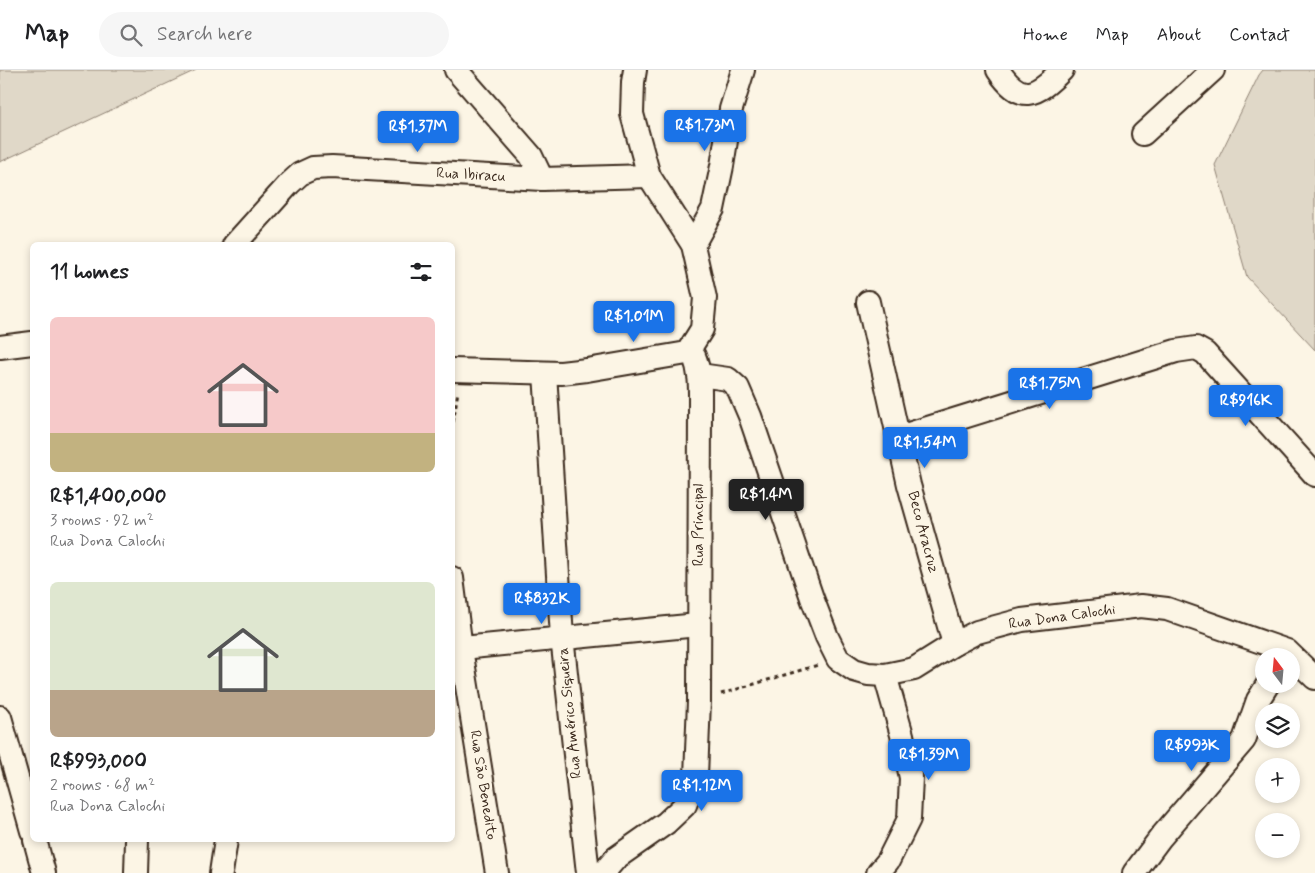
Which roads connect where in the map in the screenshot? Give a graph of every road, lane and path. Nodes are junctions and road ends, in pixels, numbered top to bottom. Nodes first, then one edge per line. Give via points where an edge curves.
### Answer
1 (456, 70) edge
2 (635, 70) edge
3 (743, 70) edge
4 (998, 70) edge
5 (1062, 70) edge
6 (1213, 70) edge
7 (1143, 134) dead end
8 (649, 176) junction
9 (542, 179) junction
10 (237, 242) edge
11 (694, 245) junction
12 (868, 302) dead end
13 (30, 343) edge
14 (0, 347) edge
15 (688, 353) junction
16 (457, 371) edge
17 (545, 373) junction
18 (700, 375) junction
19 (455, 395) edge
20 (899, 437) junction
21 (1315, 476) edge
22 (698, 625) junction
23 (455, 631) edge
24 (562, 637) junction
25 (954, 644) junction
26 (1270, 648) edge
27 (456, 649) edge
28 (838, 659) junction
29 (1300, 666) edge
30 (885, 675) junction
31 (1315, 678) edge
32 (1262, 693) edge
33 (699, 701) junction
34 (0, 717) edge
35 (4, 738) edge
36 (30, 824) edge
37 (36, 842) edge
38 (137, 842) edge
39 (226, 842) edge
40 (615, 868) edge
41 (44, 873) edge
42 (136, 873) edge
43 (222, 873) edge
44 (497, 873) edge
45 (588, 873) edge
46 (878, 873) edge
47 (1134, 873) edge

1 - 9 street via 524,148
2 - 8 street via 632,114
3 - 11 street via 732,109 713,209
4 - 5 street via 1008,85 1019,93 1033,93
6 - 7 street
8 - 9 street, Rua Ibiracu
8 - 11 street
9 - 10 street, Rua Ibiracu via 313,168 289,184
11 - 15 street via 705,298 702,329
12 - 20 street, Beco Aracruz
13 - 14 street
15 - 17 street via 588,370
15 - 18 street, Rua Principal via 694,356
16 - 17 street
16 - 19 path
17 - 24 street, Rua Américo Siqueira
18 - 22 street, Rua Principal
18 - 28 street via 728,379 738,388 812,598
20 - 21 street via 1196,348 1205,353
20 - 25 street, Beco Aracruz
22 - 24 street
22 - 33 street, Rua Principal
23 - 27 street, Rua São Benedito
24 - 27 street
24 - 45 street, Rua Américo Siqueira
25 - 26 street, Rua Dona Calochi via 977,632 1022,620 1141,606 1167,609
25 - 30 street, Rua Dona Calochi via 914,669
27 - 44 street, Rua São Benedito
28 - 30 street, Rua Dona Calochi via 854,670
28 - 33 path
29 - 31 street, Rua Dona Calochi
30 - 46 street via 911,778 909,819 888,861
32 - 47 street via 1244,740
33 - 40 street, Rua Principal via 696,776 685,805
34 - 35 street
35 - 36 street
37 - 41 street
38 - 42 street
39 - 43 street

